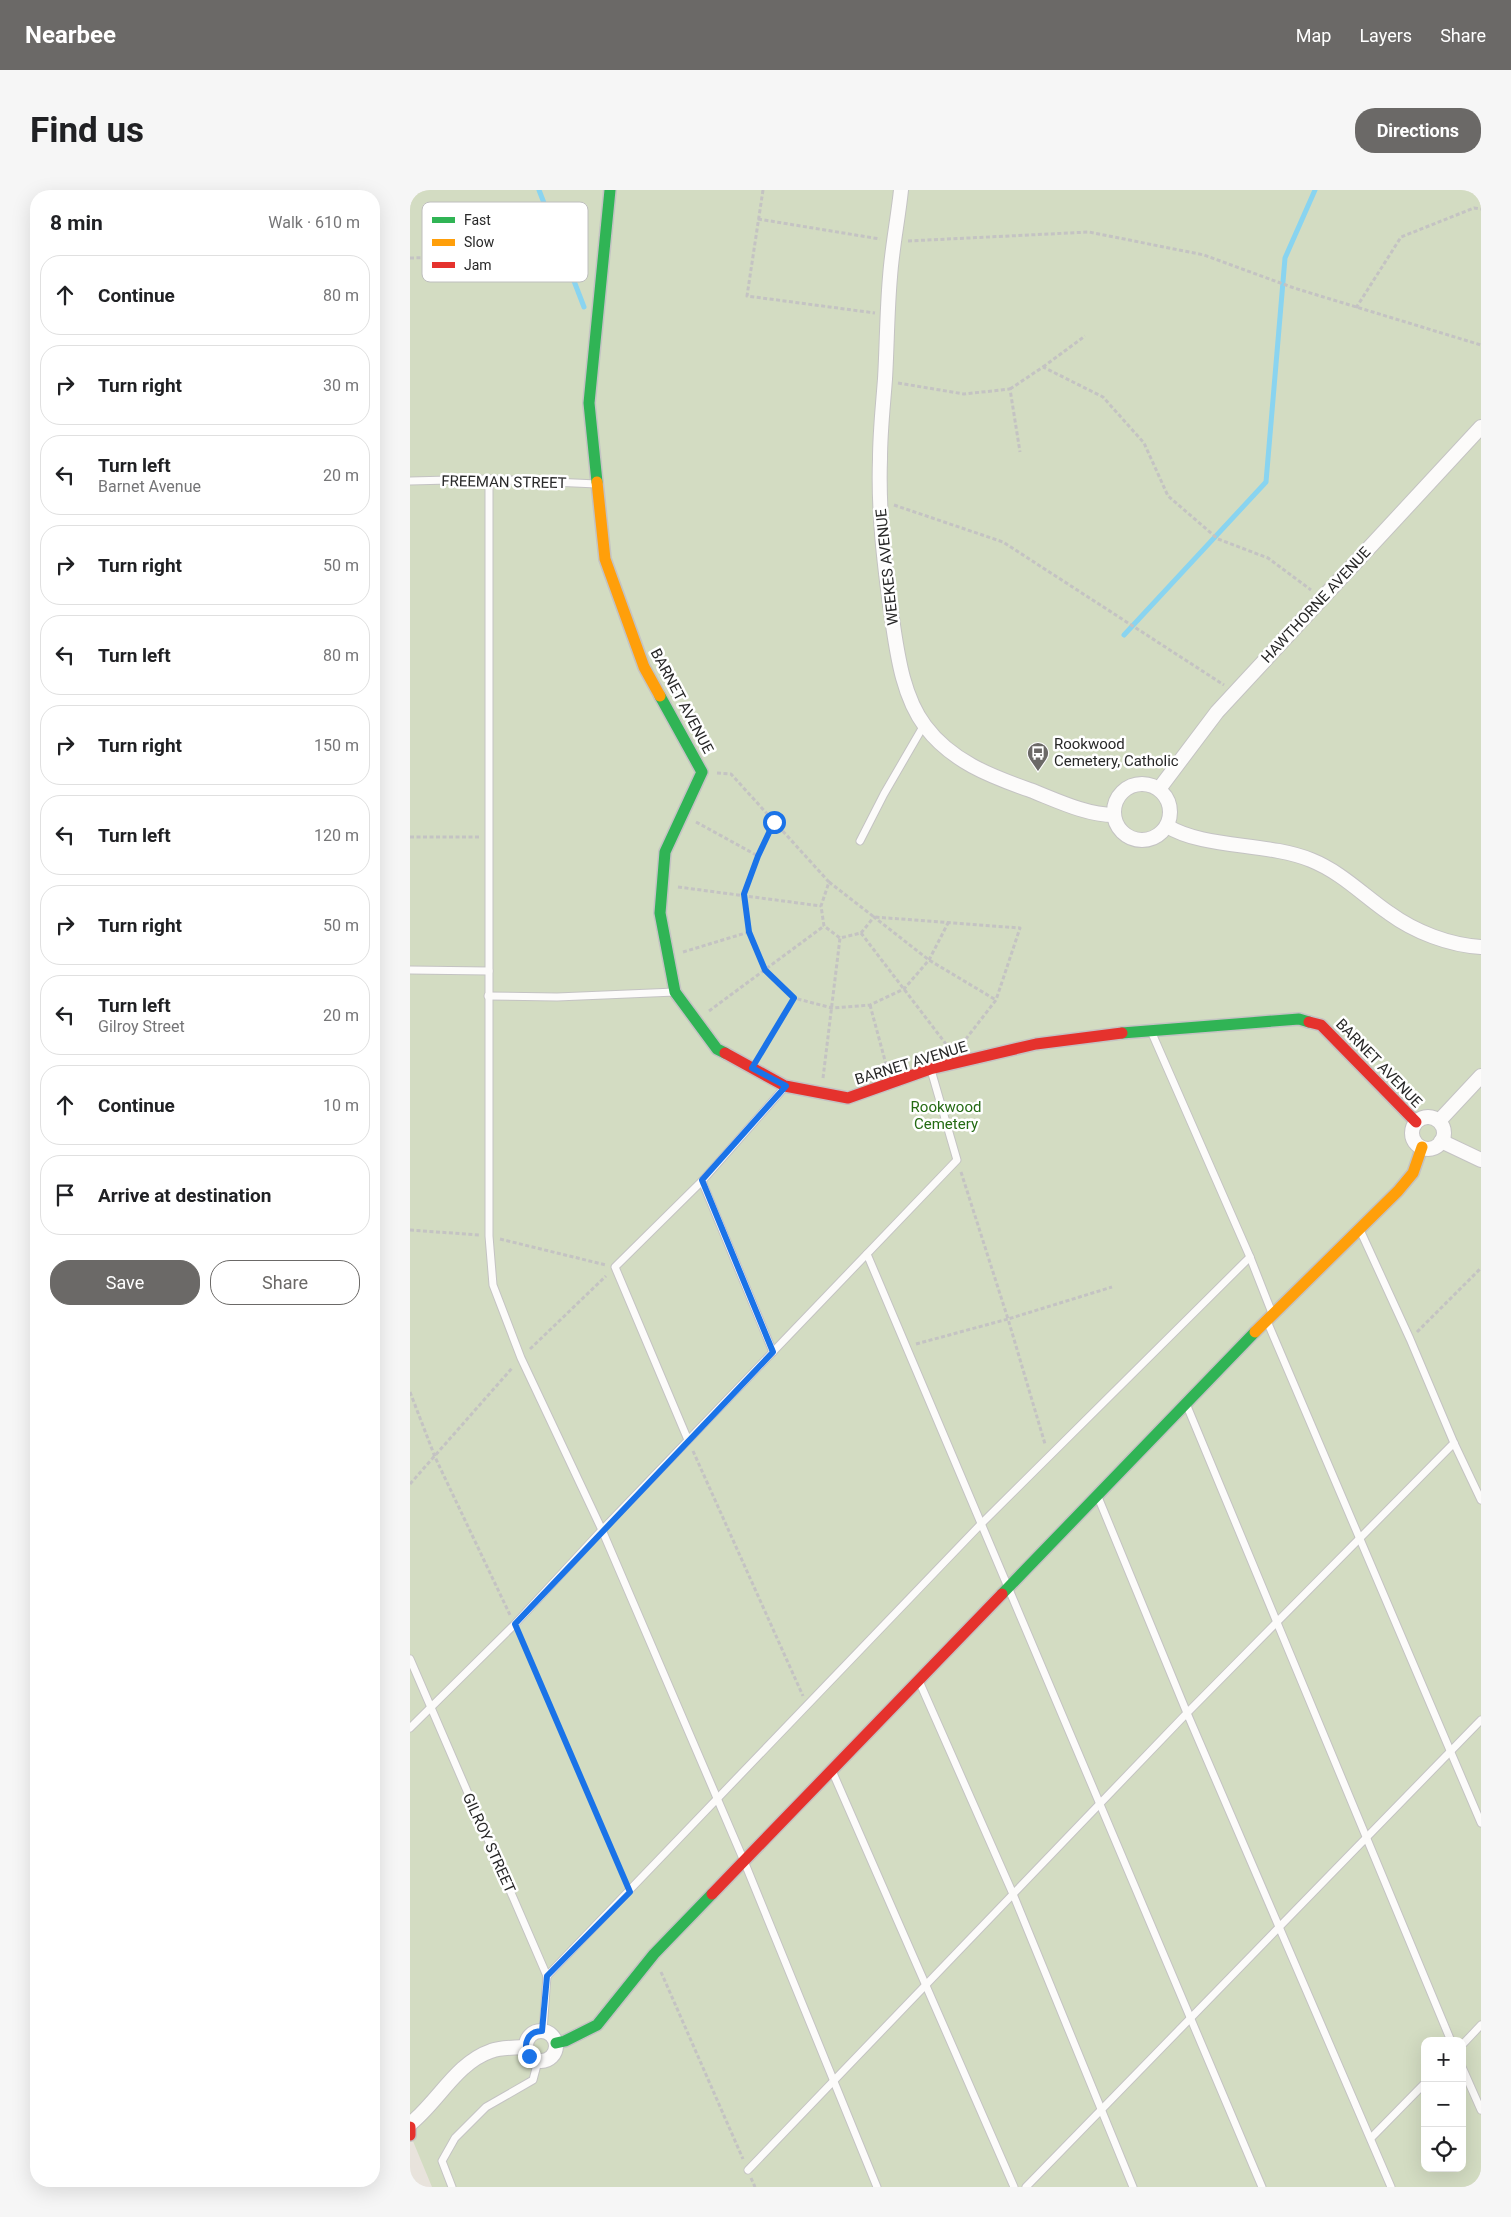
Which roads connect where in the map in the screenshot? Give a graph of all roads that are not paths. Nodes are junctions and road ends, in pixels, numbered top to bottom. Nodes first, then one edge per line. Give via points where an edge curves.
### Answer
1 (610, 190) edge
2 (901, 190) edge
3 (1481, 427) edge
4 (489, 480) junction
5 (410, 481) edge
6 (598, 484) junction
7 (924, 725) junction
8 (1159, 789) junction
9 (1114, 815) junction
10 (1167, 826) junction
11 (860, 841) dead end
12 (1481, 947) edge
13 (410, 970) edge
14 (488, 971) junction
15 (675, 992) junction
16 (488, 996) junction
17 (1150, 1029) junction
18 (930, 1069) junction
19 (1481, 1076) edge
20 (786, 1086) junction
21 (1439, 1121) junction
22 (1416, 1122) junction
23 (1441, 1141) junction
24 (1422, 1147) junction
25 (1481, 1160) edge
26 (702, 1180) junction
27 (1360, 1229) junction
28 (868, 1254) junction
29 (1250, 1257) junction
30 (1270, 1318) junction
31 (773, 1352) junction
32 (1187, 1405) junction
33 (688, 1440) junction
34 (1454, 1443) junction
35 (1098, 1496) junction
36 (1481, 1500) edge
37 (981, 1524) junction
38 (602, 1530) junction
39 (1360, 1537) junction
40 (1008, 1589) junction
41 (1277, 1623) junction
42 (410, 1660) edge
43 (919, 1681) junction
44 (430, 1709) junction
45 (1187, 1713) junction
46 (1481, 1720) edge
47 (410, 1728) edge
48 (1450, 1752) junction
49 (832, 1771) junction
50 (718, 1800) junction
51 (1099, 1804) junction
52 (1481, 1823) edge
53 (1368, 1838) junction
54 (744, 1861) junction
55 (1013, 1894) junction
56 (1279, 1928) junction
57 (547, 1976) junction
58 (925, 1986) junction
59 (1190, 2019) junction
60 (1481, 2025) edge
61 (542, 2031) junction
62 (1449, 2037) edge
63 (1466, 2041) edge
64 (556, 2043) junction
65 (525, 2047) junction
66 (538, 2061) junction
67 (1466, 2076) edge
68 (833, 2081) junction
69 (1421, 2087) edge
70 (1102, 2109) junction
71 (1481, 2110) edge
72 (410, 2125) edge
73 (410, 2135) edge
74 (1371, 2138) junction
75 (748, 2170) road end
76 (452, 2187) edge
77 (877, 2187) edge
78 (1014, 2187) edge
79 (1026, 2187) edge
80 (1133, 2187) edge
81 (1262, 2187) edge
82 (1391, 2187) edge

1 - 6 street, BARNET AVENUE via 590,403
2 - 7 street, WEEKES AVENUE via 890,277 880,500 887,587 895,636 908,693
3 - 8 street, HAWTHORNE AVENUE via 1217,712
4 - 5 lane, FREEMAN STREET
4 - 6 lane, FREEMAN STREET
4 - 14 lane
6 - 15 street, BARNET AVENUE via 605,558 644,667 702,772 665,852 660,913
7 - 9 street, WEEKES AVENUE via 947,749 978,770 1095,813
7 - 11 lane
8 - 9 street via 1146,784 1131,786 1120,794
8 - 10 street via 1170,806
9 - 10 street via 1119,828 1136,840 1151,839
10 - 12 street via 1196,837 1274,849 1310,860 1345,879 1414,928 1448,942
13 - 14 lane
14 - 16 lane
15 - 16 lane
15 - 20 street, BARNET AVENUE via 716,1048
16 - 38 lane via 488,1236 493,1285 521,1358
17 - 18 street, BARNET AVENUE via 1036,1044
17 - 22 street, BARNET AVENUE via 1299,1019 1321,1025
17 - 29 lane
18 - 20 street, BARNET AVENUE via 848,1098
18 - 28 lane via 957,1160
19 - 21 street
20 - 26 lane
21 - 22 street via 1428,1117
21 - 23 street via 1444,1132
22 - 24 street via 1412,1136 1414,1142
23 - 24 street via 1431,1148
23 - 25 street
24 - 27 street via 1413,1173
26 - 31 lane
26 - 33 lane via 615,1267
27 - 30 street
27 - 34 lane
28 - 31 lane
28 - 37 lane
29 - 30 lane
29 - 37 lane
30 - 32 street
30 - 39 lane
31 - 33 lane
32 - 35 street
32 - 41 lane
33 - 38 lane
34 - 36 lane
34 - 39 lane
35 - 40 street
35 - 45 lane
37 - 40 lane
37 - 50 lane
38 - 44 lane
38 - 50 lane
39 - 41 lane
39 - 48 lane
40 - 43 street
40 - 51 lane
41 - 45 lane
41 - 53 lane
42 - 44 lane, GILROY STREET
43 - 49 street
43 - 55 lane
44 - 47 lane
44 - 57 lane, GILROY STREET
45 - 51 lane
45 - 56 lane
46 - 48 lane
48 - 52 lane
48 - 53 lane
49 - 54 street
49 - 58 lane
50 - 54 lane
50 - 57 lane
51 - 55 lane
51 - 59 lane
53 - 56 lane
53 - 62 lane
54 - 64 street via 654,1954 597,2025
54 - 68 lane
55 - 58 lane
55 - 70 lane
56 - 59 lane
56 - 74 lane
57 - 61 lane, GILROY STREET
58 - 68 lane
58 - 78 lane
59 - 70 lane
59 - 81 lane
60 - 63 lane
61 - 64 street via 551,2034
61 - 65 street via 530,2035
64 - 66 street via 552,2057
65 - 66 street via 529,2056
65 - 72 street via 498,2049 477,2058
66 - 76 lane via 533,2080 486,2107 455,2138 442,2161
67 - 71 lane
68 - 75 lane
68 - 77 lane
69 - 74 lane
70 - 79 lane
70 - 80 lane
72 - 73 street
74 - 82 lane

